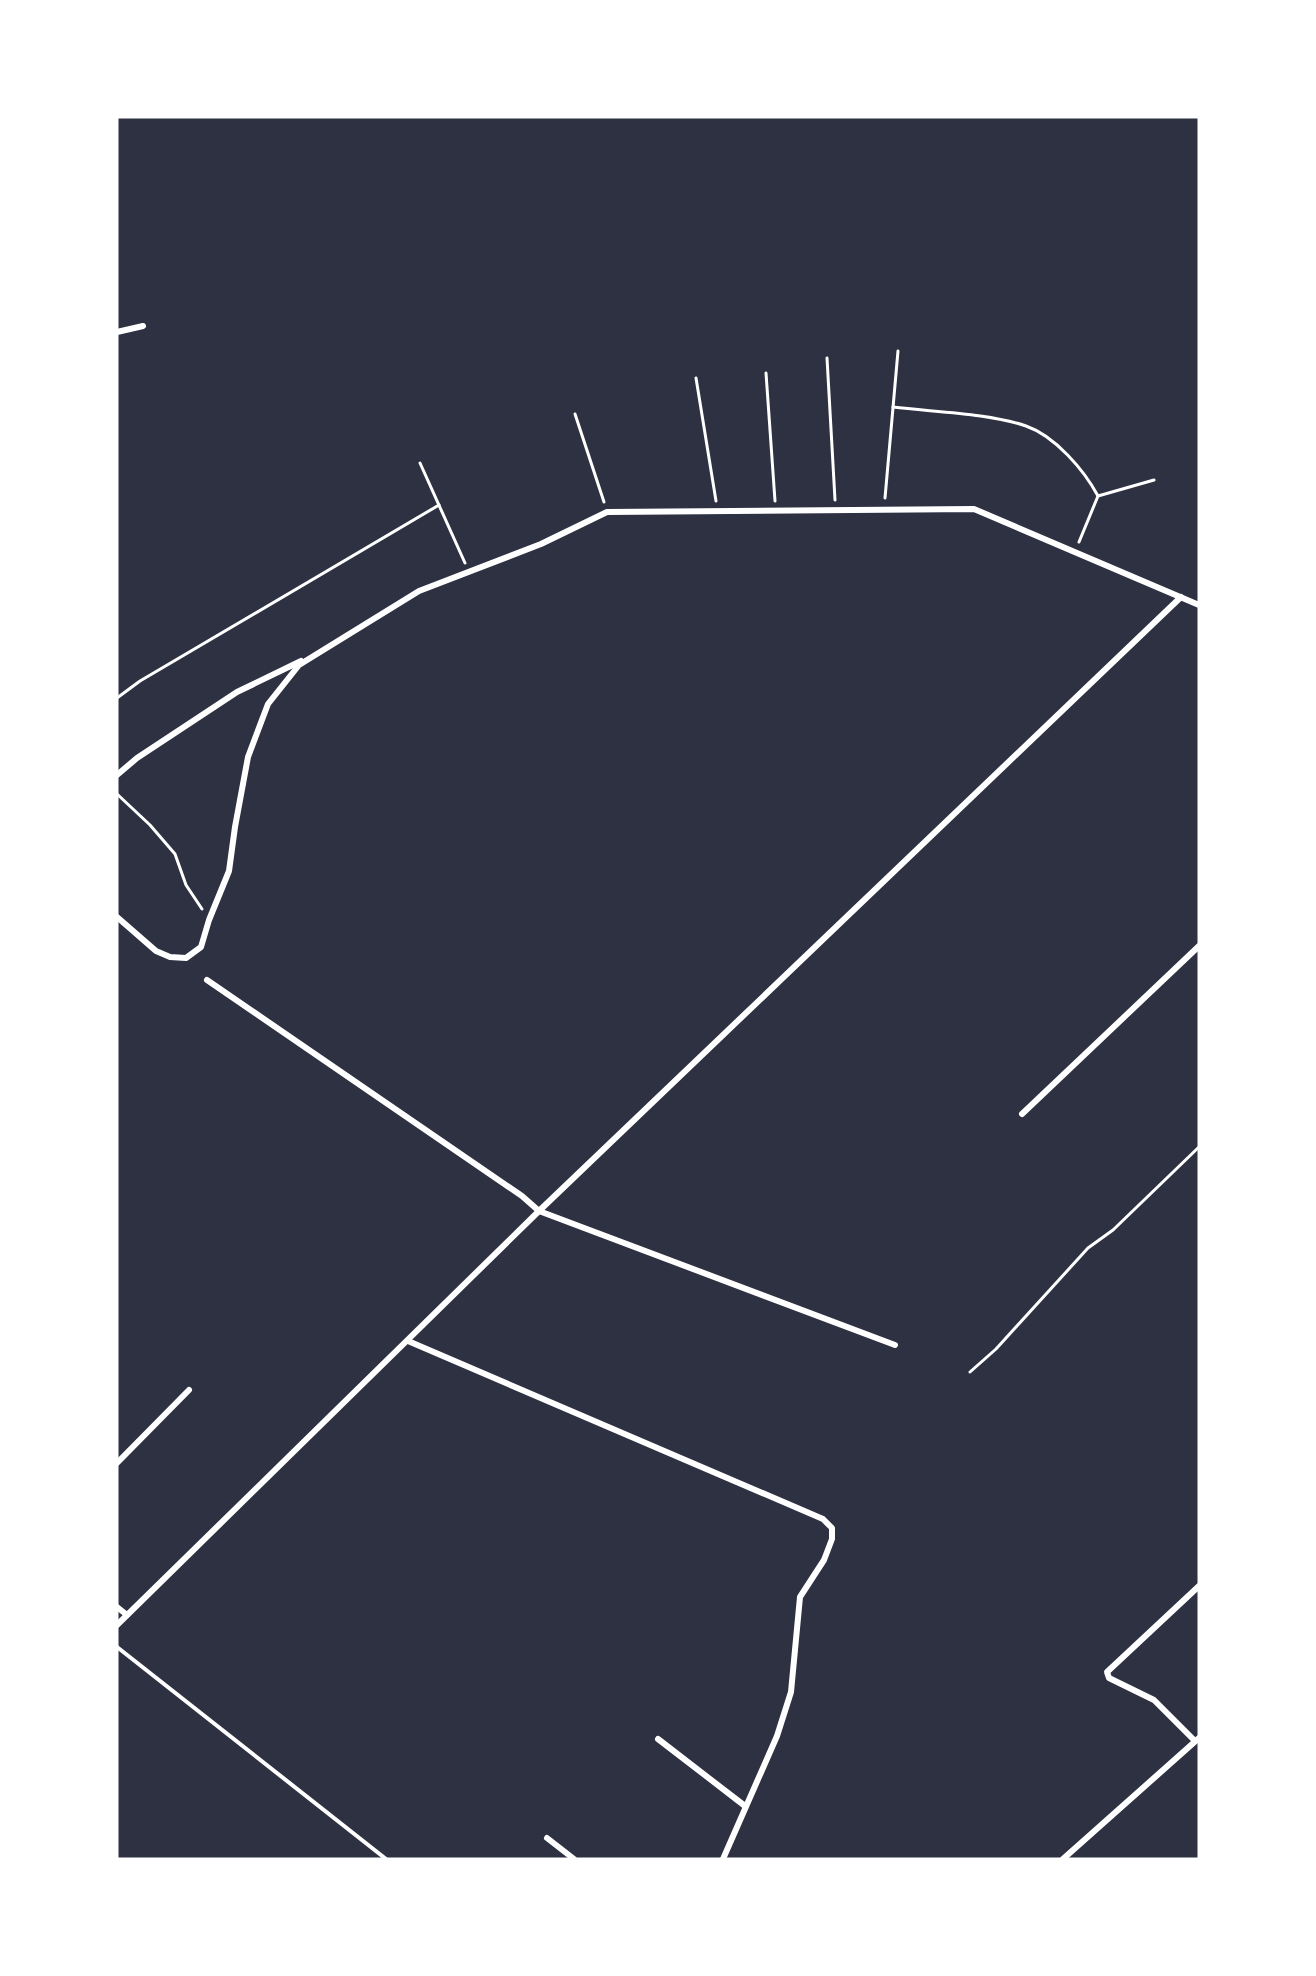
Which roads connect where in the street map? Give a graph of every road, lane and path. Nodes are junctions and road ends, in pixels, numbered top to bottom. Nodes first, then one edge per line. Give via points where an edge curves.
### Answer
1 (143, 326) dead end
2 (117, 332) edge
3 (898, 351) dead end
4 (827, 358) dead end
5 (766, 373) dead end
6 (696, 378) dead end
7 (893, 407) junction
8 (575, 414) dead end
9 (420, 463) dead end
10 (1154, 480) dead end
11 (1098, 496) junction
12 (439, 505) junction
13 (776, 511) junction
14 (836, 511) junction
15 (884, 511) junction
16 (607, 512) junction
17 (718, 512) junction
18 (1075, 552) junction
19 (469, 572) junction
20 (1181, 597) junction
21 (1199, 604) edge
22 (318, 653) junction
23 (117, 698) edge
24 (117, 775) edge
25 (117, 794) edge
26 (117, 917) edge
27 (209, 920) junction
28 (1199, 946) edge
29 (207, 980) dead end
30 (1022, 1114) dead end
31 (1199, 1147) edge
32 (539, 1211) junction
33 (408, 1341) junction
34 (895, 1345) dead end
35 (970, 1372) dead end
36 (189, 1390) dead end
37 (117, 1463) edge
38 (1199, 1586) edge
39 (117, 1607) edge
40 (127, 1615) junction
41 (117, 1625) edge
42 (117, 1647) edge
43 (658, 1739) dead end
44 (1197, 1739) edge
45 (745, 1806) junction
46 (547, 1838) dead end
47 (386, 1859) edge
48 (574, 1859) edge
49 (723, 1859) edge
50 (1063, 1859) edge

1 - 2 street
3 - 7 path
4 - 14 path
5 - 13 path
6 - 17 path
7 - 11 path via 1028,427 1053,441 1089,480
7 - 15 path
8 - 16 path
9 - 12 path
10 - 11 path
11 - 18 path
12 - 19 path
12 - 23 path
13 - 14 street
13 - 17 street
14 - 15 street
15 - 18 street via 974,508
16 - 17 street
16 - 19 street via 541,544
18 - 20 street
19 - 22 street via 419,591
20 - 21 street
20 - 32 street
22 - 24 street via 237,692
22 - 27 street via 299,665 268,704 248,757 229,871
25 - 27 path via 175,854 186,885
26 - 27 street via 156,951 186,958 201,947
28 - 30 street
29 - 32 street
31 - 35 path via 1113,1230 1088,1248
32 - 33 street
32 - 34 street
33 - 40 street
33 - 45 street via 824,1519 832,1528 824,1560 800,1597 791,1692 777,1736
36 - 37 street
38 - 44 street via 1107,1672 1109,1678 1154,1700
39 - 40 street
40 - 41 street
42 - 47 lane
43 - 45 street
44 - 50 street
45 - 49 street
46 - 48 street

